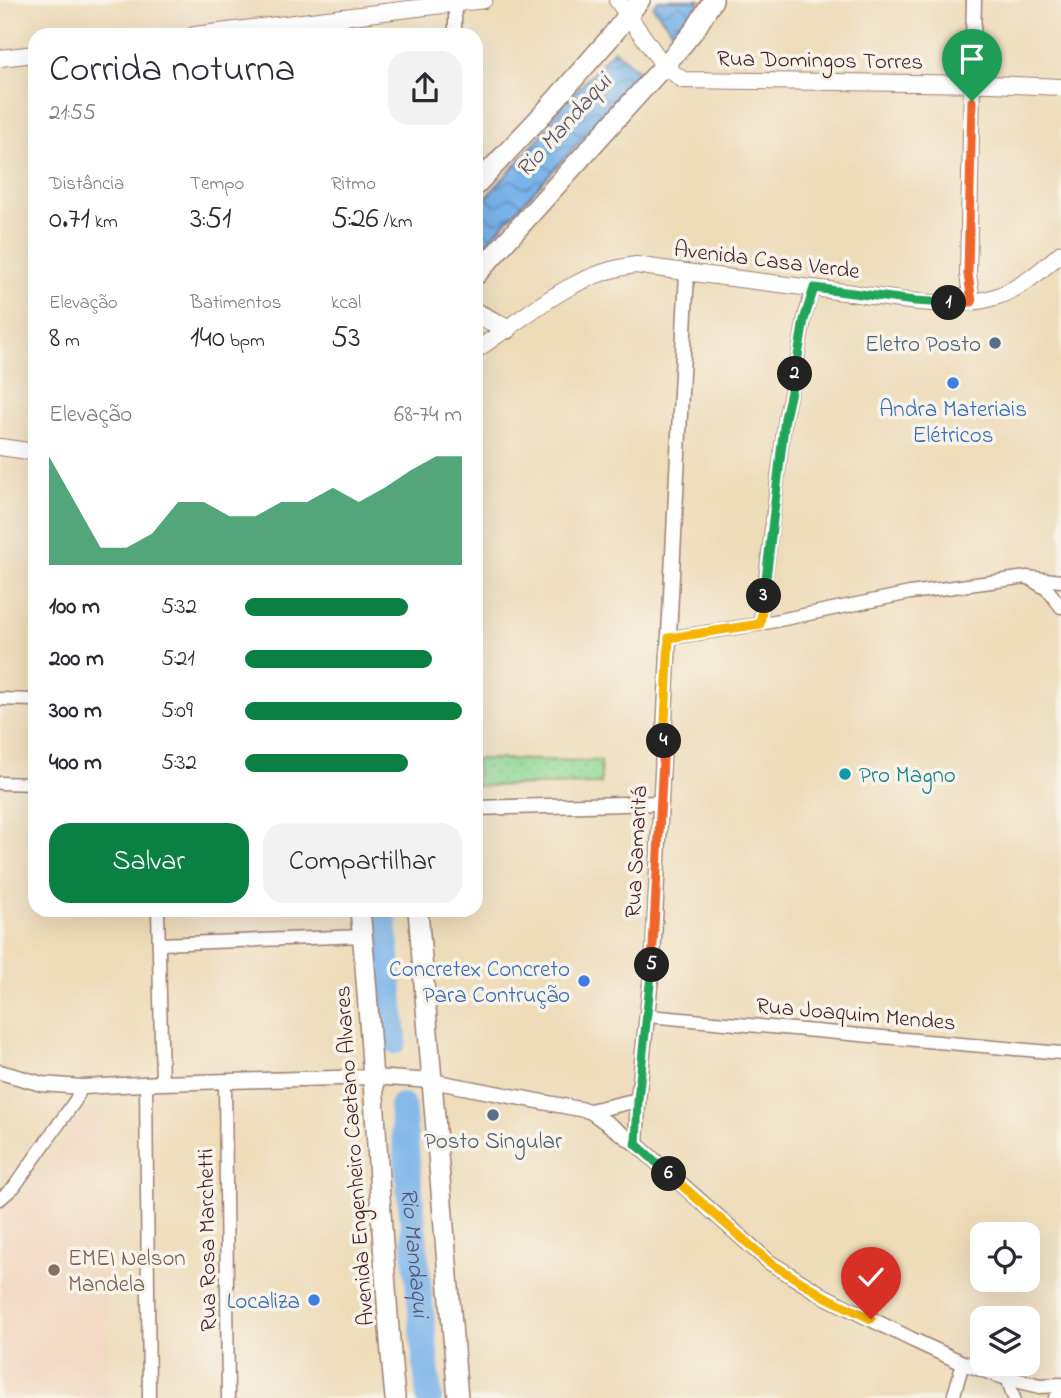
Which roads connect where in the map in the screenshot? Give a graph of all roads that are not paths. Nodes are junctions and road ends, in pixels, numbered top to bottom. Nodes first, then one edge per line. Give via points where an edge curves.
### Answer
1 (484, 0) edge
2 (617, 0) edge
3 (640, 0) edge
4 (713, 0) edge
5 (974, 0) edge
6 (455, 4) junction
7 (628, 17) junction
8 (253, 28) edge
9 (455, 28) edge
10 (28, 55) edge
11 (0, 58) edge
12 (664, 66) junction
13 (972, 84) junction
14 (1061, 87) edge
15 (483, 178) edge
16 (1061, 253) edge
17 (483, 267) edge
18 (687, 272) junction
19 (814, 288) junction
20 (972, 302) junction
21 (483, 317) edge
22 (507, 330) junction
23 (483, 345) edge
24 (0, 447) edge
25 (28, 451) edge
26 (1027, 577) junction
27 (1061, 581) edge
28 (1061, 607) edge
29 (760, 624) junction
30 (669, 638) junction
31 (0, 699) edge
32 (28, 700) edge
33 (0, 783) edge
34 (28, 784) edge
35 (661, 803) junction
36 (483, 808) edge
37 (158, 917) edge
38 (361, 917) edge
39 (419, 917) edge
40 (363, 936) junction
41 (159, 944) junction
42 (648, 1016) junction
43 (1061, 1052) edge
44 (0, 1072) edge
45 (373, 1077) junction
46 (432, 1081) junction
47 (225, 1082) junction
48 (146, 1083) junction
49 (162, 1083) junction
50 (82, 1087) junction
51 (638, 1100) junction
52 (590, 1111) junction
53 (636, 1144) junction
54 (0, 1199) edge
55 (963, 1363) junction
56 (1007, 1378) junction
57 (1061, 1385) edge
58 (1061, 1394) edge
59 (149, 1398) edge
60 (228, 1398) edge
61 (395, 1398) edge
62 (458, 1398) edge
63 (953, 1398) edge
64 (1014, 1398) edge
65 (1055, 1398) edge

1 - 6 main road
2 - 7 main road, Rua Domingos Torres
3 - 7 main road
4 - 12 main road
5 - 13 street
6 - 8 main road
6 - 9 street
7 - 12 main road, Rua Domingos Torres
7 - 15 main road
10 - 11 main road
12 - 13 main road, Rua Domingos Torres via 683,80
12 - 17 main road
13 - 14 main road, Rua Domingos Torres
13 - 20 main road via 968,274
16 - 20 main road, Avenida Casa Verde via 1015,288
18 - 19 main road, Avenida Casa Verde
18 - 22 main road, Avenida Casa Verde via 636,265 615,268 559,292
18 - 30 street, Rua Samaritá
19 - 20 main road, Avenida Casa Verde via 915,301
19 - 29 street via 785,418
21 - 22 main road
22 - 23 main road, Avenida Casa Verde
24 - 25 main road
26 - 27 street
26 - 28 street via 1048,590
26 - 29 street via 910,593
29 - 30 street
30 - 35 street, Rua Samaritá
31 - 32 street
33 - 34 street
35 - 36 street
35 - 42 street, Rua Samaritá
37 - 41 street
38 - 40 main road, Avenida Engenheiro Caetano Alvares
39 - 46 main road
40 - 41 street
40 - 45 main road, Avenida Engenheiro Caetano Alvares
41 - 49 street
42 - 43 street, Rua Joaquim Mendes
42 - 51 street, Rua Samaritá
44 - 50 street via 42,1084
45 - 46 street
45 - 47 street
45 - 61 main road, Avenida Engenheiro Caetano Alvares
46 - 52 street
46 - 62 main road
47 - 49 street
47 - 60 street, Rua Rosa Marchetti
48 - 49 street
48 - 50 street
48 - 59 street
50 - 54 street via 14,1187
51 - 52 street
51 - 53 street, Rua Samaritá
52 - 53 street
53 - 55 street via 769,1262 824,1296
55 - 56 street
55 - 63 street
56 - 57 street via 1040,1386
56 - 64 street
58 - 65 street

